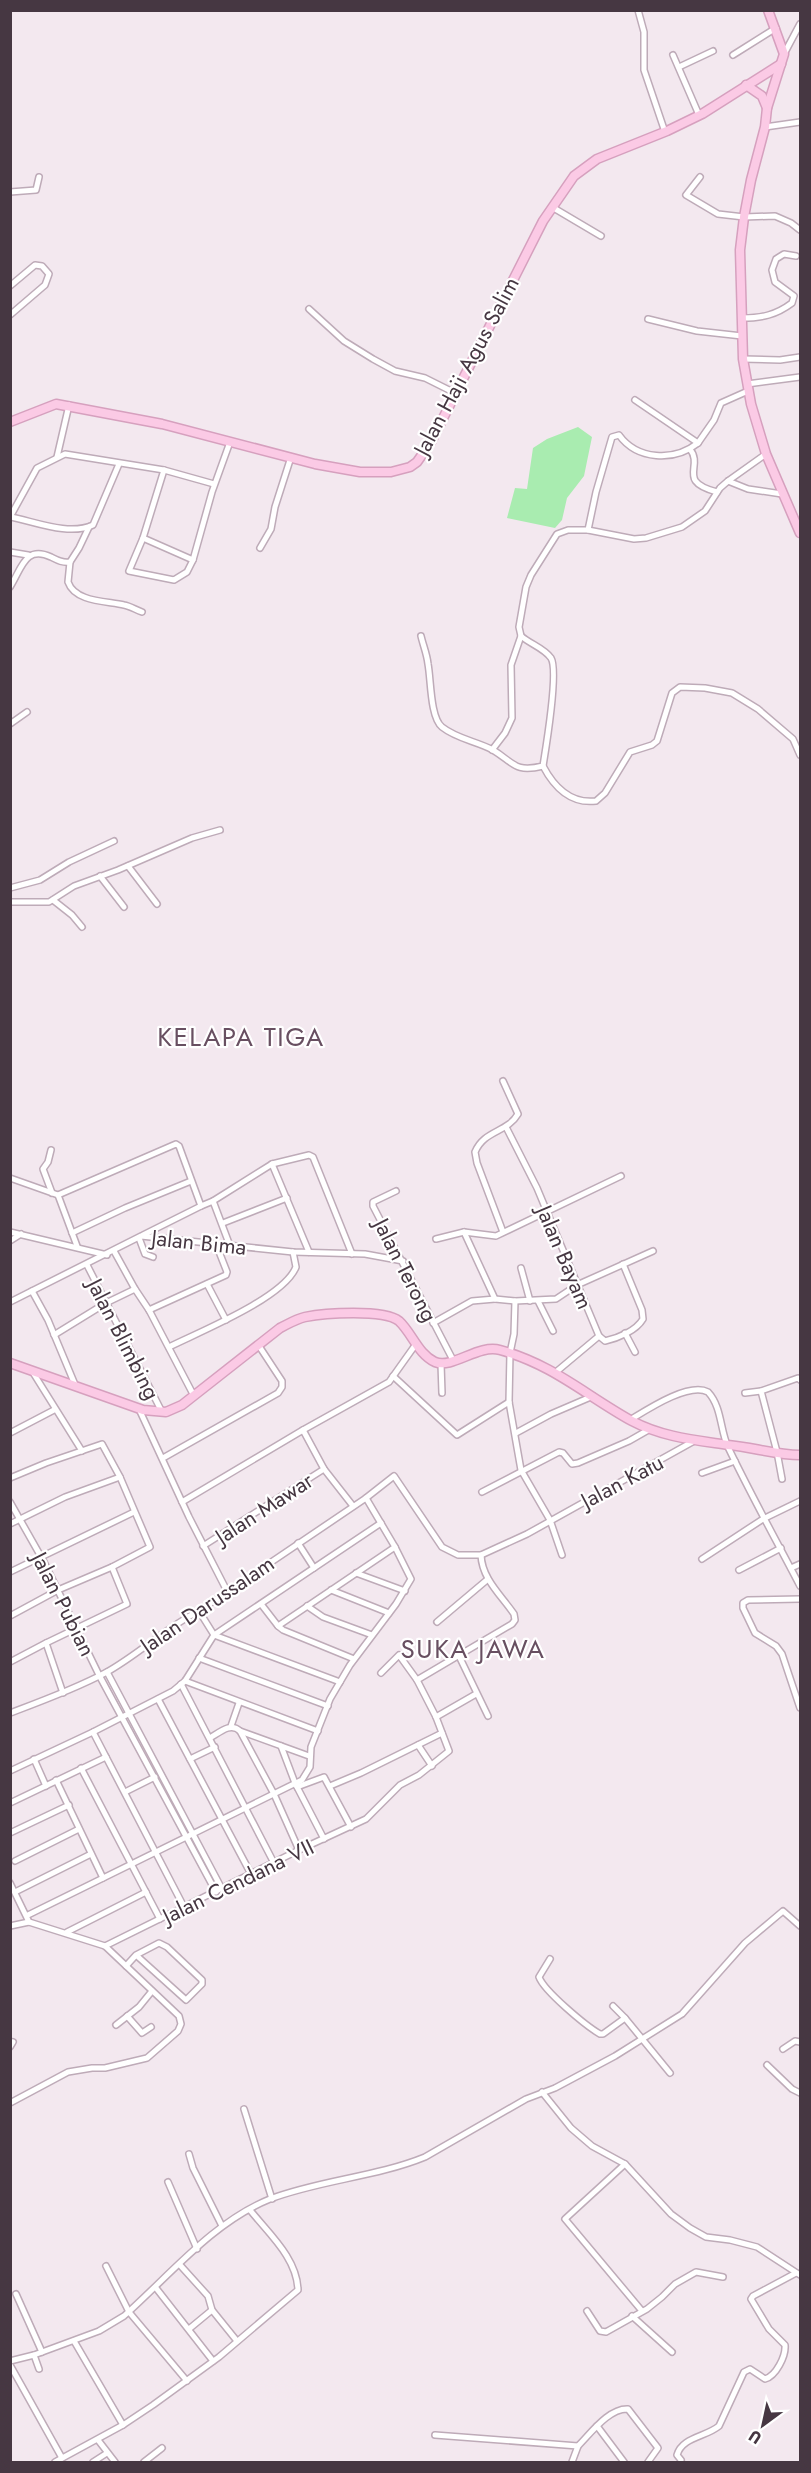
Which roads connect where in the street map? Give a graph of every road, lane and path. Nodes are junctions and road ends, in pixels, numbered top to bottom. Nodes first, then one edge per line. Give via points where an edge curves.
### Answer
1 (638, 10) edge
2 (768, 10) edge
3 (801, 24) edge
4 (776, 28) junction
5 (713, 51) dead end
6 (784, 54) junction
7 (673, 55) dead end
8 (733, 55) dead end
9 (781, 63) junction
10 (679, 67) junction
11 (746, 85) junction
12 (767, 108) junction
13 (699, 115) junction
14 (801, 122) edge
15 (765, 128) junction
16 (665, 132) junction
17 (39, 177) dead end
18 (700, 177) dead end
19 (10, 192) edge
20 (551, 206) junction
21 (744, 217) junction
22 (801, 230) edge
23 (601, 236) dead end
24 (796, 256) dead end
25 (10, 286) edge
26 (309, 309) dead end
27 (10, 315) edge
28 (742, 318) junction
29 (648, 319) dead end
30 (742, 336) junction
31 (801, 357) edge
32 (743, 359) junction
33 (801, 377) edge
34 (747, 387) junction
35 (455, 393) junction
36 (635, 400) dead end
37 (69, 405) junction
38 (10, 422) edge
39 (230, 442) junction
40 (698, 443) junction
41 (690, 449) junction
42 (766, 454) junction
43 (57, 457) junction
44 (291, 457) junction
45 (119, 464) junction
46 (164, 470) junction
47 (728, 481) junction
48 (214, 484) junction
49 (717, 492) junction
50 (782, 494) junction
51 (11, 517) edge
52 (89, 527) junction
53 (588, 530) junction
54 (801, 533) edge
55 (143, 538) junction
56 (260, 548) dead end
57 (10, 552) edge
58 (28, 555) junction
59 (193, 560) junction
60 (70, 562) junction
61 (10, 587) edge
62 (142, 612) dead end
63 (421, 636) dead end
64 (521, 636) junction
65 (27, 711) dead end
66 (10, 724) edge
67 (492, 750) junction
68 (801, 755) edge
69 (543, 766) junction
70 (220, 830) dead end
71 (114, 841) dead end
72 (128, 866) junction
73 (100, 876) junction
74 (10, 888) edge
75 (53, 900) junction
76 (10, 902) edge
77 (157, 904) dead end
78 (124, 907) dead end
79 (82, 927) dead end
80 (503, 1081) dead end
81 (506, 1127) junction
82 (51, 1150) dead end
83 (272, 1164) junction
84 (621, 1176) dead end
85 (10, 1178) edge
86 (191, 1181) junction
87 (396, 1191) dead end
88 (55, 1194) junction
89 (287, 1198) junction
90 (213, 1201) junction
91 (201, 1206) junction
92 (545, 1212) junction
93 (222, 1224) junction
94 (10, 1232) edge
95 (464, 1232) junction
96 (503, 1232) junction
97 (72, 1233) junction
98 (21, 1234) junction
99 (140, 1237) junction
100 (436, 1239) dead end
101 (10, 1241) edge
102 (216, 1244) junction
103 (77, 1246) junction
104 (230, 1246) junction
105 (114, 1251) junction
106 (653, 1251) dead end
107 (293, 1252) junction
108 (309, 1252) junction
109 (352, 1254) junction
110 (107, 1255) junction
111 (153, 1257) dead end
112 (403, 1261) junction
113 (623, 1264) junction
114 (87, 1265) junction
115 (521, 1268) dead end
116 (207, 1284) junction
117 (577, 1285) junction
118 (135, 1289) junction
119 (32, 1291) junction
120 (495, 1299) junction
121 (514, 1301) junction
122 (531, 1301) junction
123 (538, 1301) junction
124 (10, 1302) edge
125 (106, 1303) junction
126 (149, 1310) junction
127 (226, 1320) junction
128 (433, 1323) junction
129 (552, 1331) dead end
130 (626, 1333) junction
131 (54, 1335) junction
132 (599, 1336) junction
133 (416, 1344) junction
134 (259, 1346) junction
135 (169, 1347) junction
136 (635, 1352) dead end
137 (510, 1353) junction
138 (453, 1360) junction
139 (10, 1363) edge
140 (441, 1364) junction
141 (32, 1371) junction
142 (556, 1372) junction
143 (393, 1376) junction
144 (801, 1380) edge
145 (76, 1387) junction
146 (761, 1391) junction
147 (442, 1393) dead end
148 (745, 1393) dead end
149 (593, 1395) junction
150 (195, 1396) junction
151 (509, 1402) junction
152 (139, 1409) junction
153 (54, 1410) junction
154 (162, 1413) junction
155 (630, 1420) junction
156 (650, 1429) junction
157 (303, 1430) junction
158 (10, 1433) edge
159 (516, 1433) junction
160 (694, 1441) junction
161 (727, 1444) junction
162 (82, 1451) junction
163 (777, 1452) junction
164 (801, 1455) edge
165 (163, 1458) junction
166 (735, 1461) junction
167 (324, 1469) junction
168 (521, 1470) junction
169 (702, 1473) dead end
170 (120, 1477) junction
171 (10, 1478) edge
172 (782, 1479) dead end
173 (482, 1492) dead end
174 (366, 1498) junction
175 (801, 1501) edge
176 (10, 1502) edge
177 (182, 1502) junction
178 (353, 1506) junction
179 (134, 1512) junction
180 (20, 1519) junction
181 (763, 1519) junction
182 (550, 1520) junction
183 (381, 1523) junction
184 (10, 1524) edge
185 (298, 1543) junction
186 (203, 1546) junction
187 (395, 1547) junction
188 (781, 1548) junction
189 (481, 1555) junction
190 (562, 1555) dead end
191 (41, 1557) junction
192 (702, 1559) dead end
193 (801, 1564) edge
194 (112, 1567) junction
195 (314, 1568) junction
196 (791, 1568) junction
197 (739, 1570) dead end
198 (10, 1572) edge
199 (356, 1573) junction
200 (488, 1579) junction
201 (801, 1586) edge
202 (58, 1590) junction
203 (331, 1590) junction
204 (227, 1591) junction
205 (405, 1591) junction
206 (801, 1599) edge
207 (261, 1604) junction
208 (307, 1606) junction
209 (199, 1611) junction
210 (389, 1613) junction
211 (10, 1616) edge
212 (437, 1622) dead end
213 (278, 1626) junction
214 (75, 1628) junction
215 (214, 1635) junction
216 (372, 1635) junction
217 (46, 1643) junction
218 (459, 1656) junction
219 (199, 1658) junction
220 (354, 1659) junction
221 (10, 1662) edge
222 (107, 1672) junction
223 (381, 1673) dead end
224 (99, 1675) junction
225 (417, 1680) junction
226 (340, 1682) junction
227 (183, 1683) junction
228 (63, 1693) junction
229 (476, 1694) junction
230 (158, 1699) junction
231 (238, 1703) junction
232 (328, 1706) junction
233 (801, 1708) edge
234 (10, 1713) edge
235 (129, 1714) junction
236 (488, 1716) dead end
237 (122, 1717) junction
238 (436, 1717) junction
239 (231, 1726) junction
240 (240, 1731) junction
241 (318, 1731) junction
242 (93, 1732) junction
243 (442, 1733) junction
244 (210, 1738) junction
245 (418, 1744) junction
246 (281, 1746) junction
247 (215, 1747) junction
248 (309, 1756) junction
249 (106, 1757) junction
250 (34, 1759) junction
251 (190, 1759) junction
252 (432, 1766) junction
253 (81, 1768) junction
254 (10, 1770) edge
255 (161, 1774) junction
256 (154, 1777) junction
257 (56, 1780) junction
258 (296, 1785) junction
259 (330, 1785) junction
260 (46, 1786) junction
261 (125, 1792) junction
262 (274, 1794) junction
263 (10, 1803) edge
264 (69, 1805) junction
265 (247, 1808) junction
266 (224, 1820) junction
267 (351, 1827) junction
268 (79, 1829) junction
269 (10, 1833) edge
270 (193, 1835) junction
271 (187, 1838) junction
272 (324, 1839) junction
273 (298, 1850) junction
274 (157, 1853) junction
275 (91, 1854) junction
276 (15, 1861) dead end
277 (274, 1863) junction
278 (131, 1865) junction
279 (251, 1874) junction
280 (103, 1878) junction
281 (10, 1883) edge
282 (219, 1890) junction
283 (15, 1892) junction
284 (146, 1892) junction
285 (184, 1907) junction
286 (28, 1915) junction
287 (160, 1919) junction
288 (29, 1922) junction
289 (10, 1926) edge
290 (801, 1926) edge
291 (67, 1932) junction
292 (105, 1946) junction
293 (136, 1955) junction
294 (550, 1959) dead end
295 (126, 1966) junction
296 (152, 1991) junction
297 (612, 2006) dead end
298 (127, 2016) junction
299 (625, 2018) junction
300 (116, 2025) dead end
301 (151, 2026) dead end
302 (641, 2039) junction
303 (801, 2042) edge
304 (783, 2049) dead end
305 (767, 2065) dead end
306 (670, 2073) dead end
307 (542, 2092) junction
308 (801, 2093) edge
309 (10, 2103) edge
310 (244, 2109) dead end
311 (189, 2154) dead end
312 (626, 2164) junction
313 (168, 2182) dead end
314 (272, 2199) junction
315 (250, 2210) junction
316 (222, 2226) junction
317 (197, 2249) junction
318 (180, 2265) junction
319 (106, 2266) dead end
320 (799, 2274) edge
321 (723, 2277) dead end
322 (156, 2288) junction
323 (16, 2294) dead end
324 (212, 2310) junction
325 (587, 2311) dead end
326 (642, 2311) junction
327 (129, 2312) junction
328 (632, 2316) junction
329 (189, 2329) junction
330 (74, 2340) junction
331 (237, 2341) junction
332 (42, 2352) junction
333 (672, 2352) dead end
334 (34, 2355) junction
335 (213, 2361) junction
336 (10, 2363) edge
337 (39, 2369) dead end
338 (187, 2380) junction
339 (123, 2425) junction
340 (597, 2426) junction
341 (435, 2435) dead end
342 (98, 2440) junction
343 (578, 2446) junction
344 (162, 2448) dead end
345 (107, 2453) junction
346 (62, 2458) junction
347 (681, 2460) dead end
348 (55, 2463) edge
349 (93, 2463) edge
350 (115, 2463) edge
351 (144, 2463) edge
352 (572, 2463) edge
353 (624, 2463) edge
354 (648, 2463) edge

1 - 16 street via 644,32 644,70
2 - 4 street
3 - 6 street
4 - 6 street
4 - 8 street
5 - 10 street
6 - 9 street
7 - 10 street
9 - 11 street, Jalan Haji Agus Salim
9 - 12 street
10 - 13 street
11 - 12 street via 762,96
11 - 13 street, Jalan Haji Agus Salim
12 - 15 street
13 - 16 street, Jalan Haji Agus Salim
14 - 15 street
15 - 21 street
16 - 20 street, Jalan Haji Agus Salim via 586,166
17 - 19 street via 36,190
18 - 21 street via 686,192 688,198 712,212
20 - 23 street
20 - 35 street, Jalan Haji Agus Salim
21 - 22 street via 775,216
21 - 28 street via 740,250
24 - 28 street via 784,254 776,259 772,270 775,282 794,296 792,303 767,317
25 - 27 street via 35,265 49,274 45,285
26 - 35 street via 332,331 373,359
28 - 30 street
29 - 30 street via 697,331
30 - 32 street
31 - 32 street
32 - 34 street
33 - 34 street
34 - 40 street via 722,403
34 - 42 street
35 - 44 street, Jalan Haji Agus Salim via 424,454 401,471 343,470
36 - 40 street
37 - 38 street, Jalan Haji Agus Salim via 47,406
37 - 39 street, Jalan Haji Agus Salim
37 - 43 street
39 - 44 street, Jalan Haji Agus Salim
39 - 48 street
40 - 41 street
41 - 49 street via 695,480
41 - 53 street via 650,456 627,446 619,435 612,436
42 - 47 street
42 - 50 street
43 - 45 street via 73,454
43 - 51 street via 38,468
44 - 56 street via 271,529
45 - 46 street
45 - 52 street via 96,522
46 - 48 street
46 - 55 street
47 - 49 street
47 - 50 street via 748,489
48 - 59 street
49 - 53 street via 705,511 690,523 658,535 624,539
50 - 54 street
51 - 52 street via 63,528
52 - 60 street
53 - 64 street via 561,531 550,544 526,587
55 - 59 street
55 - 59 street via 129,572 174,580 187,572
57 - 58 street
58 - 60 street via 40,552
58 - 61 street
60 - 62 street via 68,582 75,592
63 - 67 street via 438,723 466,741
64 - 67 street via 511,665 512,718
64 - 69 street via 545,651 553,663
65 - 66 street
67 - 69 street via 520,768
68 - 69 street via 788,734 747,702 732,693 689,686 672,693 657,741 630,752 605,794 596,801 575,800 551,781
70 - 72 street
71 - 74 street via 40,880
72 - 73 street
72 - 77 street
73 - 75 street via 66,889
73 - 78 street
75 - 76 street
75 - 79 street
80 - 81 street via 518,1114
81 - 92 street, Jalan Bayam
81 - 96 street via 486,1136 475,1152
82 - 88 street via 43,1168
83 - 89 street
83 - 90 street
83 - 109 street via 313,1157
84 - 92 street
85 - 88 street
86 - 88 street via 176,1144
86 - 91 street
86 - 97 street
87 - 112 street, Jalan Terong via 373,1202 373,1206
88 - 97 street
89 - 93 street
89 - 108 street
90 - 91 street
90 - 93 street
91 - 99 street
92 - 96 street
92 - 117 street, Jalan Bayam
93 - 104 street
94 - 98 street
95 - 96 street via 490,1236
95 - 100 street
95 - 120 street
97 - 103 street
98 - 101 street
98 - 103 street
99 - 102 street, Jalan Bima
99 - 105 street, Jalan Bima
99 - 111 street via 145,1254
102 - 104 street, Jalan Bima
102 - 116 street via 227,1274
103 - 110 street
104 - 107 street, Jalan Bima
105 - 110 street, Jalan Bima
105 - 118 street
106 - 113 street
107 - 108 street, Jalan Bima
107 - 127 street via 296,1267 285,1283
108 - 109 street, Jalan Bima
109 - 112 street, Jalan Bima
110 - 114 street, Jalan Bima
112 - 128 street, Jalan Terong
113 - 117 street
113 - 130 street via 643,1314 639,1325
114 - 119 street, Jalan Bima
114 - 125 street, Jalan Blimbing
115 - 122 street
116 - 126 street
116 - 127 street
117 - 123 street via 556,1299
117 - 132 street, Jalan Bayam
118 - 125 street
118 - 126 street
119 - 124 street, Jalan Bima
119 - 131 street
120 - 121 street
120 - 128 street via 472,1301
121 - 122 street
121 - 137 street
122 - 123 street
123 - 129 street
125 - 131 street
125 - 154 street, Jalan Blimbing
126 - 135 street
127 - 135 street
128 - 138 street, Jalan Terong
130 - 132 street via 605,1341
130 - 136 street
131 - 145 street
132 - 142 street, Jalan Bayam
133 - 134 street via 397,1320 382,1314 306,1317 280,1328
133 - 140 street
133 - 143 street
134 - 150 street
134 - 165 street via 282,1381 278,1393
135 - 150 street
137 - 138 street via 492,1348
137 - 142 street
137 - 151 street
138 - 140 street
139 - 141 street
140 - 147 street
141 - 145 street
141 - 153 street
142 - 149 street
143 - 151 street via 457,1435
143 - 157 street via 389,1382
144 - 146 street
145 - 152 street
146 - 148 street
146 - 163 street
149 - 155 street
149 - 159 street
150 - 154 street via 175,1410
151 - 159 street
152 - 154 street
152 - 165 street
153 - 158 street
153 - 162 street
155 - 156 street
155 - 161 street via 679,1394 704,1389 713,1397
156 - 160 street
156 - 168 street via 578,1463 572,1464 559,1452
157 - 167 street
157 - 177 street
159 - 168 street
160 - 161 street
160 - 182 street, Jalan Katu
161 - 163 street
161 - 166 street
162 - 170 street via 104,1445
162 - 171 street
163 - 164 street
163 - 172 street
165 - 177 street
166 - 169 street
166 - 181 street
167 - 178 street
167 - 186 street, Jalan Mawar
168 - 173 street
168 - 182 street
170 - 179 street
170 - 180 street via 64,1497
174 - 178 street, Jalan Darussalam
174 - 183 street
174 - 189 street, Jalan Darussalam via 394,1476 442,1547 458,1555
175 - 181 street
176 - 180 street, Jalan Pubian
177 - 186 street
178 - 185 street, Jalan Darussalam
179 - 191 street
179 - 194 street via 150,1547
180 - 184 street
180 - 191 street, Jalan Pubian
181 - 188 street
181 - 192 street
182 - 189 street, Jalan Katu
182 - 190 street
183 - 187 street
183 - 195 street
185 - 195 street
185 - 204 street, Jalan Darussalam
186 - 204 street
187 - 199 street
187 - 205 street via 411,1579
188 - 196 street
188 - 197 street
189 - 200 street
191 - 198 street
191 - 202 street, Jalan Pubian
193 - 196 street
194 - 202 street
194 - 214 street via 128,1602
195 - 207 street
196 - 201 street
199 - 203 street
199 - 205 street
200 - 212 street
200 - 218 street via 515,1620
202 - 211 street
202 - 214 street, Jalan Pubian
203 - 208 street
203 - 210 street
204 - 209 street, Jalan Darussalam
205 - 210 street
206 - 233 street via 748,1600 743,1608 755,1633 782,1654
207 - 213 street
207 - 215 street
208 - 213 street
208 - 216 street via 323,1617
209 - 215 street
209 - 222 street, Jalan Darussalam
210 - 216 street
213 - 220 street
214 - 217 street
214 - 224 street, Jalan Pubian
215 - 219 street
215 - 226 street
216 - 220 street
217 - 221 street
217 - 228 street
218 - 225 street
218 - 229 street
219 - 227 street
219 - 232 street
220 - 226 street
222 - 224 street, Jalan Darussalam
222 - 235 street
223 - 225 street via 399,1655
224 - 228 street, Jalan Darussalam
224 - 237 street, Jalan Pubian
225 - 238 street
226 - 232 street
227 - 230 street
227 - 231 street
227 - 244 street
228 - 234 street, Jalan Darussalam
229 - 236 street
229 - 238 street
230 - 235 street
230 - 251 street
231 - 239 street
231 - 241 street
232 - 241 street
235 - 237 street
235 - 255 street
237 - 242 street
237 - 256 street, Jalan Pubian
238 - 243 street
239 - 240 street
239 - 244 street
240 - 246 street
240 - 262 street
241 - 248 street
242 - 249 street
242 - 250 street
243 - 245 street
243 - 252 street via 449,1750
244 - 247 street
245 - 252 street
245 - 259 street
246 - 248 street
246 - 258 street
247 - 251 street
247 - 265 street
248 - 258 street via 307,1774
249 - 253 street
249 - 261 street
250 - 254 street
250 - 260 street
251 - 266 street
252 - 267 street, Jalan Cendana VII via 400,1785 371,1815
253 - 257 street
253 - 278 street
255 - 256 street
255 - 270 street
256 - 261 street
256 - 271 street, Jalan Pubian
257 - 260 street
257 - 264 street
258 - 259 street via 324,1777
258 - 262 street
258 - 272 street
259 - 267 street
260 - 263 street
261 - 274 street
262 - 265 street
262 - 273 street
264 - 268 street
264 - 269 street
265 - 266 street
265 - 277 street
266 - 270 street
266 - 279 street
267 - 272 street, Jalan Cendana VII
268 - 275 street
268 - 276 street
270 - 271 street
270 - 282 street
271 - 274 street
271 - 282 street, Jalan Pubian
272 - 273 street, Jalan Cendana VII
273 - 277 street, Jalan Cendana VII
274 - 278 street
274 - 285 street
275 - 280 street
275 - 283 street
277 - 279 street, Jalan Cendana VII
278 - 280 street
278 - 284 street
279 - 282 street, Jalan Cendana VII
280 - 286 street
281 - 283 street
282 - 285 street, Jalan Cendana VII
283 - 286 street
284 - 287 street
284 - 291 street
285 - 287 street, Jalan Cendana VII
286 - 288 street
287 - 292 street, Jalan Cendana VII
288 - 289 street
288 - 291 street
290 - 302 street via 783,1911 746,1943 682,2014
291 - 292 street
292 - 295 street
293 - 293 street via 185,2000 202,1984 162,1944
293 - 295 street
294 - 299 street via 540,1980 598,2032 603,2034
295 - 296 street
296 - 298 street
296 - 309 street via 181,2019 178,2031 163,2046 147,2058 68,2072
297 - 299 street
298 - 300 street
298 - 301 street via 142,2033
299 - 302 street
302 - 306 street
302 - 307 street
303 - 304 street via 795,2041
305 - 308 street
307 - 312 street via 571,2128 592,2146
307 - 314 street via 425,2157
310 - 314 street
311 - 316 street
312 - 320 street via 671,2214 690,2228 706,2237 757,2247
312 - 326 street via 565,2219
313 - 317 street
314 - 315 street
315 - 316 street
315 - 331 street via 296,2271 298,2290
316 - 317 street
317 - 318 street
318 - 322 street
318 - 324 street via 208,2296
319 - 327 street
320 - 347 street via 751,2297 769,2330 785,2345 785,2354 774,2374 765,2379 750,2369 744,2372 719,2426 684,2443 677,2455
321 - 326 street via 696,2272
322 - 327 street
322 - 329 street
323 - 332 street
324 - 329 street
324 - 331 street
325 - 328 street via 603,2332
326 - 328 street
327 - 330 street via 113,2324
327 - 338 street
328 - 333 street
329 - 335 street
330 - 332 street
330 - 339 street
331 - 335 street
332 - 334 street
334 - 336 street
334 - 337 street
335 - 338 street
336 - 346 street
338 - 339 street
339 - 342 street
340 - 343 street
340 - 353 street
340 - 354 street via 620,2409 628,2409 658,2448
341 - 343 street
342 - 345 street
342 - 346 street
343 - 352 street
344 - 351 street
345 - 349 street
345 - 350 street
346 - 348 street

